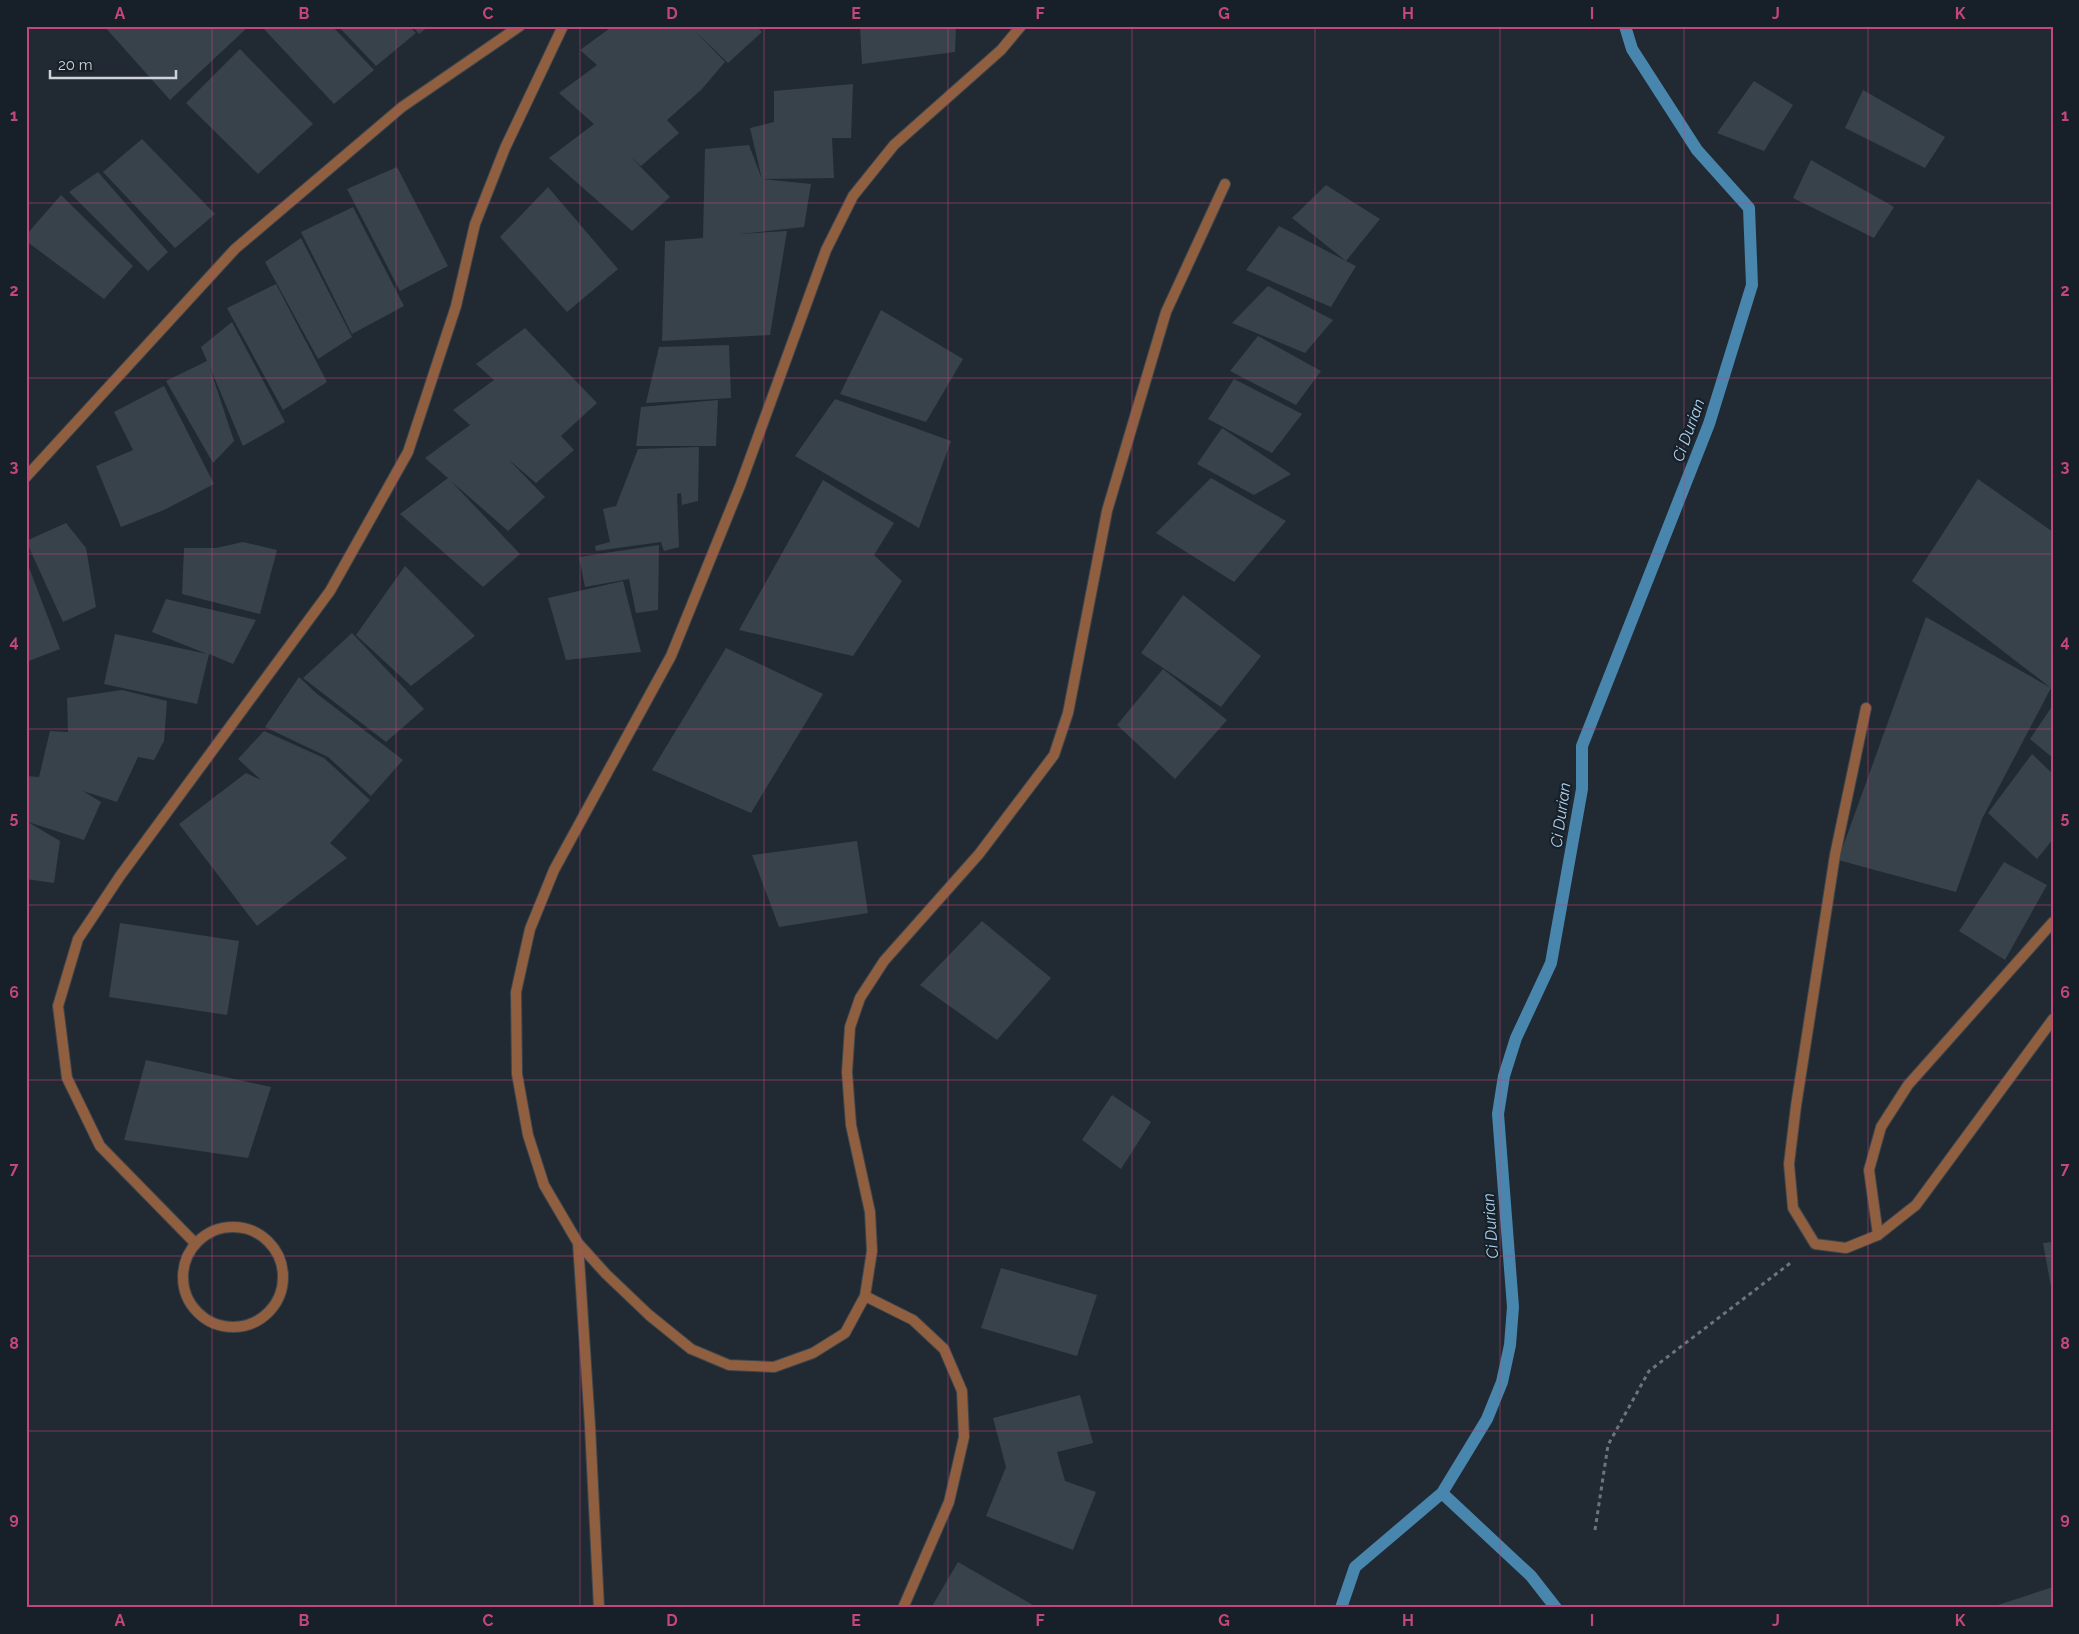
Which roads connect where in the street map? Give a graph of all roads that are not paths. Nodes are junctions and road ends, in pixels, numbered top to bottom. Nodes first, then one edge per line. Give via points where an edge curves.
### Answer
1 (520, 26) edge
2 (563, 26) edge
3 (1020, 26) edge
4 (1225, 184) dead end
5 (26, 477) edge
6 (1866, 708) dead end
7 (2053, 922) edge
8 (2053, 1019) edge
9 (1878, 1235) junction
10 (195, 1243) junction
11 (578, 1243) junction
12 (865, 1296) junction
13 (599, 1608) edge
14 (903, 1608) edge

1 - 5 street via 402,107 235,249
2 - 10 street via 505,148 476,224 456,306 408,452 330,590 120,876 78,939 58,1006 67,1078 100,1146
3 - 11 street via 1001,50 894,145 853,196 826,250 740,486 671,656 554,870 530,929 516,992 517,1074 528,1135 544,1185
4 - 12 street via 1166,312 1107,510 1068,713 1054,755 979,854 884,961 860,998 850,1027 847,1072 851,1125 870,1212 872,1251
6 - 9 street via 1834,856 1789,1164 1793,1208 1815,1244 1846,1248
7 - 9 street via 1908,1085 1880,1127 1869,1170
8 - 9 street via 1916,1205
10 - 10 street via 208,1232 225,1227 242,1227 258,1232 272,1244 281,1258 282,1292 273,1308 246,1326 214,1324 200,1315 183,1288 186,1256
11 - 12 street via 648,1316 691,1349 728,1365 774,1366 813,1353 845,1333
11 - 13 street
12 - 14 street via 913,1320 944,1349 962,1391 964,1437 949,1502

